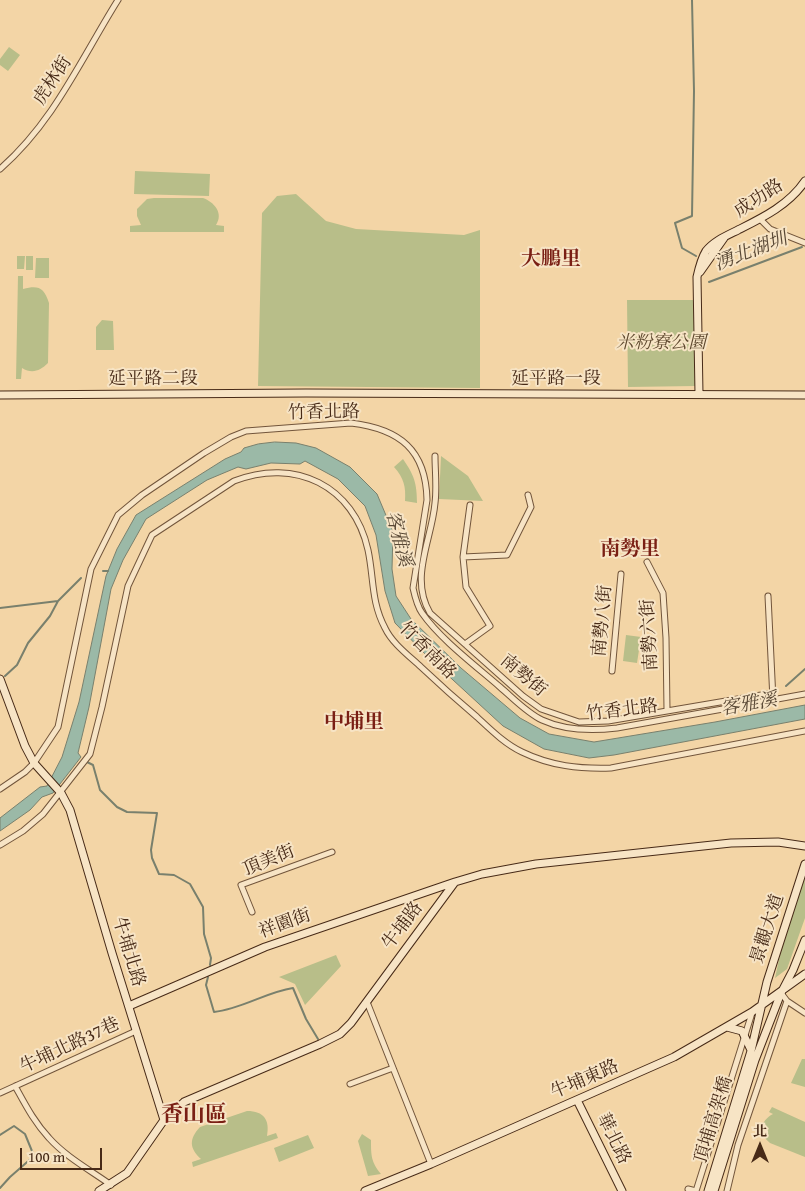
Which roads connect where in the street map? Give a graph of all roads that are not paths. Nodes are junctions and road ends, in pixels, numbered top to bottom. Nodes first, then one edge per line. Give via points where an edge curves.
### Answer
1 (118, 0) edge
2 (0, 169) edge
3 (805, 181) edge
4 (760, 219) junction
5 (805, 244) edge
6 (306, 393) joint
7 (699, 394) junction
8 (0, 395) edge
9 (805, 395) edge
10 (435, 456) dead end
11 (528, 495) dead end
12 (470, 505) dead end
13 (463, 557) junction
14 (648, 562) dead end
15 (621, 574) dead end
16 (768, 596) dead end
17 (465, 644) junction
18 (612, 671) dead end
19 (0, 679) edge
20 (773, 693) junction
21 (805, 694) edge
22 (772, 700) junction
23 (667, 710) junction
24 (805, 731) edge
25 (34, 763) junction
26 (0, 789) edge
27 (61, 793) junction
28 (0, 845) edge
29 (805, 846) edge
30 (332, 852) dead end
31 (805, 864) edge
32 (455, 882) junction
33 (426, 892) junction
34 (437, 906) junction
35 (252, 912) dead end
36 (805, 940) edge
37 (805, 974) edge
38 (781, 993) junction
39 (787, 1001) junction
40 (367, 1002) junction
41 (762, 1004) junction
42 (128, 1006) junction
43 (752, 1012) junction
44 (805, 1013) edge
45 (726, 1027) junction
46 (136, 1030) junction
47 (744, 1034) junction
48 (752, 1056) junction
49 (393, 1068) junction
50 (350, 1084) dead end
51 (15, 1086) junction
52 (0, 1092) edge
53 (577, 1100) junction
54 (164, 1120) junction
55 (431, 1164) junction
56 (111, 1185) junction
57 (688, 1190) dead end
58 (99, 1191) edge
59 (365, 1191) edge
60 (622, 1191) edge
61 (696, 1191) edge
62 (708, 1191) edge
63 (714, 1191) edge
64 (727, 1191) edge

1 - 2 street, 虎林街 via 70,83 26,144
3 - 4 street, 成功路 via 784,203
4 - 5 street via 770,230
4 - 7 street, 成功路 via 724,237 697,277
6 - 7 street, 延平路一段
6 - 8 street, 延平路二段
7 - 9 street, 延平路一段
10 - 17 street, 南勢街 via 435,503 420,588 430,612
11 - 13 street via 531,507 506,555
12 - 13 street
13 - 17 street via 466,587 490,626
14 - 23 street, 南勢六街 via 663,593
15 - 18 street, 南勢八街
16 - 20 street
17 - 23 street, 南勢街 via 522,696 541,709 565,718 579,722 608,721
19 - 25 street
20 - 22 street
20 - 23 street, 南勢街
21 - 22 street, 竹香北路
22 - 25 street, 竹香北路 via 594,731 569,729 541,720 436,629 415,600 415,570 427,494 426,475 413,451 392,435 365,425 266,428 246,431 219,444 118,515 91,569 58,727
24 - 27 street, 竹香南路 via 611,768 582,769 552,764 521,752 498,736 388,635 375,606 364,534 343,500 316,480 292,473 263,473 234,481 152,535 128,586 90,754
25 - 26 street, 竹香北路
25 - 27 street, 牛埔北路
27 - 28 street, 竹香南路 via 34,823
27 - 42 street, 牛埔北路 via 70,810
29 - 32 street via 778,842 704,846 536,864
30 - 35 street, 頂美街 via 241,885
31 - 41 street, 景觀大道
32 - 33 street, 祥園街
32 - 34 street, 牛埔路
33 - 34 street via 437,897
33 - 42 street, 祥園街 via 265,947
34 - 40 street, 牛埔路
36 - 38 street, 景觀大道
37 - 38 street, 牛埔東路
38 - 39 street
38 - 41 street, 牛埔東路
38 - 48 street, 景觀大道
39 - 44 street
39 - 64 street via 738,1145
40 - 49 street
40 - 54 street, 牛埔路 via 340,1034 184,1102
41 - 43 street, 牛埔東路
41 - 48 street, 景觀大道
42 - 46 street, 牛埔北路
43 - 45 street, 牛埔東路
43 - 47 street
45 - 47 street
45 - 53 street, 牛埔東路 via 674,1057
46 - 51 street, 牛埔北路37巷
46 - 54 street, 牛埔北路
47 - 48 street
47 - 61 street
48 - 62 street, 頂埔高架橋
48 - 63 street, 頂埔高架橋
49 - 50 street
49 - 55 street
51 - 52 street, 牛埔北路37巷
51 - 56 street via 48,1138
53 - 55 street, 牛埔東路
53 - 60 street, 華北路
54 - 56 street, 牛埔路 via 127,1173
55 - 59 street, 牛埔東路
56 - 58 street, 牛埔路
57 - 61 street

